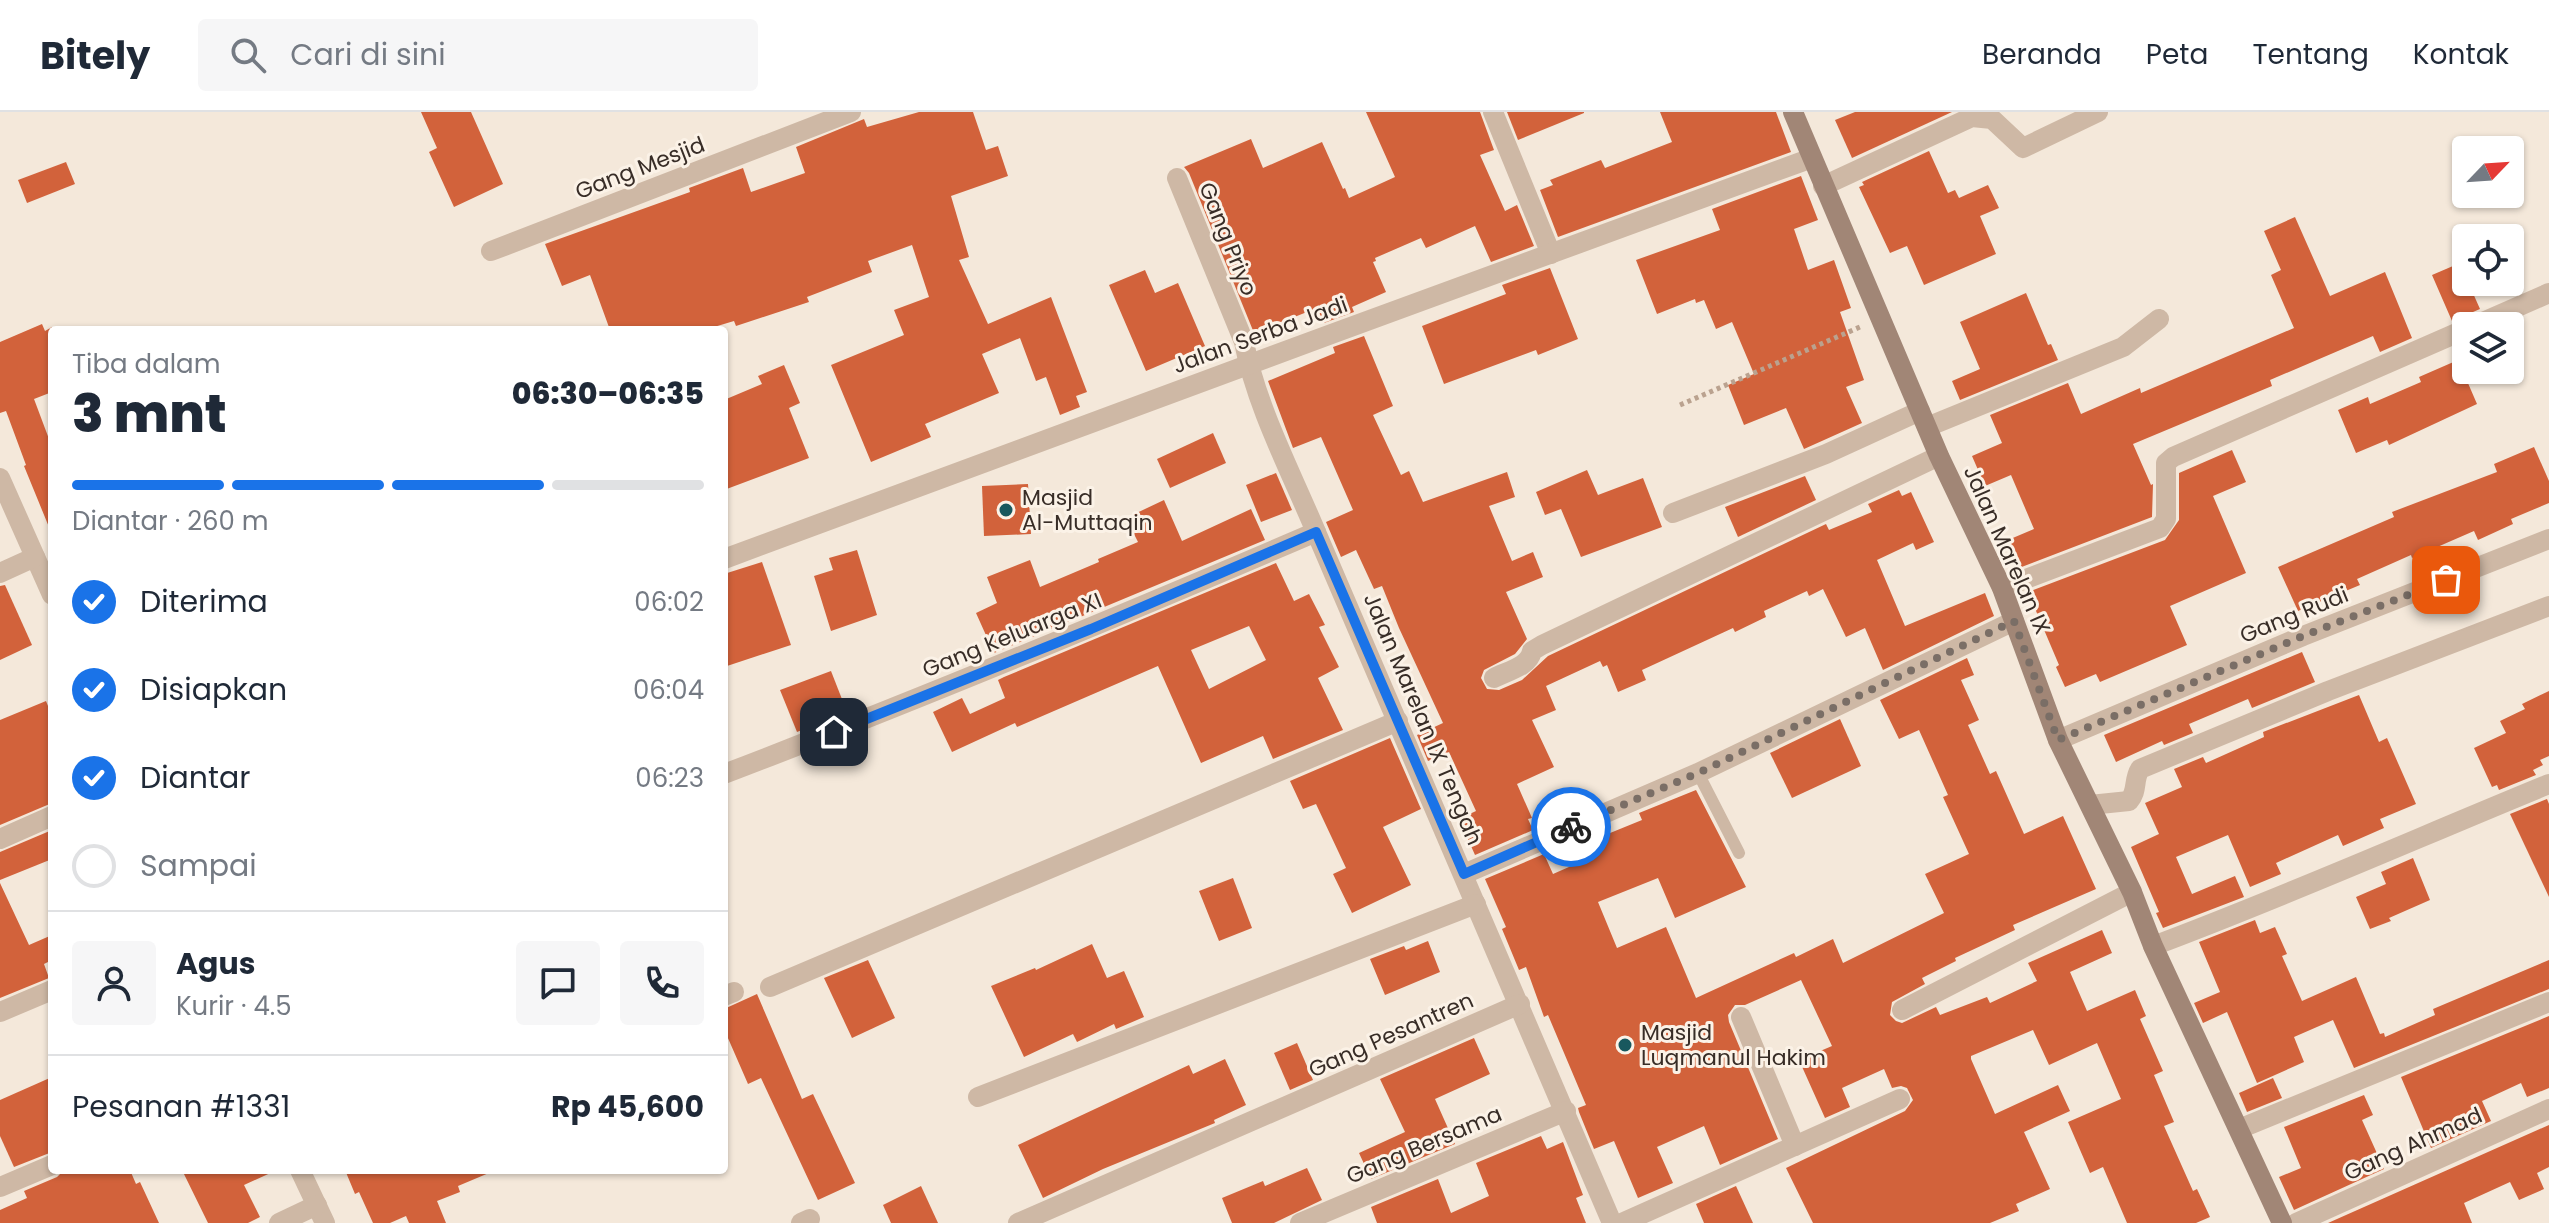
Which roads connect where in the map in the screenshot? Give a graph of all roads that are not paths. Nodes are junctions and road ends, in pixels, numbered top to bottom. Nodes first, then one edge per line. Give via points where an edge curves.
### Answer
1 (851, 112) edge
2 (1493, 112) edge
3 (1793, 112) edge
4 (2098, 112) edge
5 (1812, 158) junction
6 (1177, 178) dead end
7 (1823, 186) junction
8 (491, 251) dead end
9 (1551, 254) junction
10 (2549, 293) edge
11 (2506, 312) edge
12 (2159, 319) dead end
13 (2452, 335) edge
14 (1248, 365) junction
15 (1924, 419) junction
16 (1939, 456) junction
17 (0, 478) edge
18 (1673, 513) dead end
19 (1316, 532) junction
20 (2549, 539) edge
21 (35, 557) junction
22 (728, 557) edge
23 (0, 573) edge
24 (48, 586) edge
25 (2002, 588) junction
26 (2549, 606) edge
27 (2014, 621) junction
28 (1494, 678) dead end
29 (1398, 721) junction
30 (2058, 740) junction
31 (728, 772) edge
32 (1698, 773) junction
33 (2549, 784) edge
34 (2090, 805) junction
35 (48, 818) edge
36 (0, 839) edge
37 (1739, 853) dead end
38 (1464, 874) junction
39 (2132, 892) junction
40 (1476, 904) junction
41 (2153, 946) junction
42 (770, 987) dead end
43 (48, 992) edge
44 (2549, 1002) edge
45 (1520, 1004) junction
46 (1902, 1010) dead end
47 (0, 1012) edge
48 (1741, 1017) dead end
49 (978, 1097) dead end
50 (1900, 1099) dead end
51 (2549, 1109) edge
52 (1566, 1111) junction
53 (2239, 1129) junction
54 (1795, 1146) junction
55 (48, 1167) edge
56 (302, 1174) edge
57 (0, 1187) edge
58 (321, 1214) edge
59 (279, 1223) edge
60 (1018, 1223) edge
61 (1300, 1223) edge
62 (1612, 1223) edge
63 (1622, 1223) edge
64 (2282, 1223) edge
65 (2296, 1223) edge

1 - 8 street, Gang Mesjid
2 - 9 street
3 - 5 main road, Jalan Marelan IX
4 - 7 street via 2023,148 1992,119 1972,117
5 - 7 main road, Jalan Marelan IX
5 - 9 street, Jalan Serba Jadi
6 - 14 street, Gang Priyo via 1244,342
7 - 15 main road, Jalan Marelan IX
9 - 14 street, Jalan Serba Jadi
10 - 11 street
12 - 15 street via 2123,347
13 - 25 street via 2173,457 2166,463 2166,519 2160,528
14 - 19 street, Jalan Marelan IX Tengah
14 - 22 street, Jalan Serba Jadi
15 - 16 main road, Jalan Marelan IX
15 - 18 street
16 - 25 main road, Jalan Marelan IX
16 - 28 street via 1542,645 1526,663
17 - 21 street
19 - 29 street, Jalan Marelan IX Tengah
19 - 31 street, Gang Keluarga XI via 1048,647
20 - 30 street, Gang Rudi
21 - 23 street
21 - 24 street
25 - 27 main road, Jalan Marelan IX
26 - 34 street via 2140,769 2129,801
27 - 30 main road, Jalan Marelan IX
27 - 32 street
29 - 38 street, Jalan Marelan IX Tengah
29 - 42 street
30 - 34 main road, Jalan Marelan IX
32 - 37 lane
32 - 38 street
33 - 41 street
34 - 39 main road, Jalan Marelan IX
35 - 36 street
38 - 40 street, Jalan Marelan IX Tengah
39 - 41 main road, Jalan Marelan IX
39 - 46 street
40 - 45 street, Jalan Marelan IX Tengah
40 - 49 street
41 - 53 main road, Jalan Marelan IX
43 - 47 street
44 - 53 street
45 - 52 street, Jalan Marelan IX Tengah
45 - 60 street, Gang Pesantren
48 - 54 street
50 - 54 street
51 - 65 street, Gang Ahmad
52 - 61 street, Gang Bersama
52 - 62 street, Jalan Marelan IX Tengah
53 - 64 main road, Jalan Marelan IX
54 - 63 street
55 - 57 street
56 - 58 street
58 - 59 street

